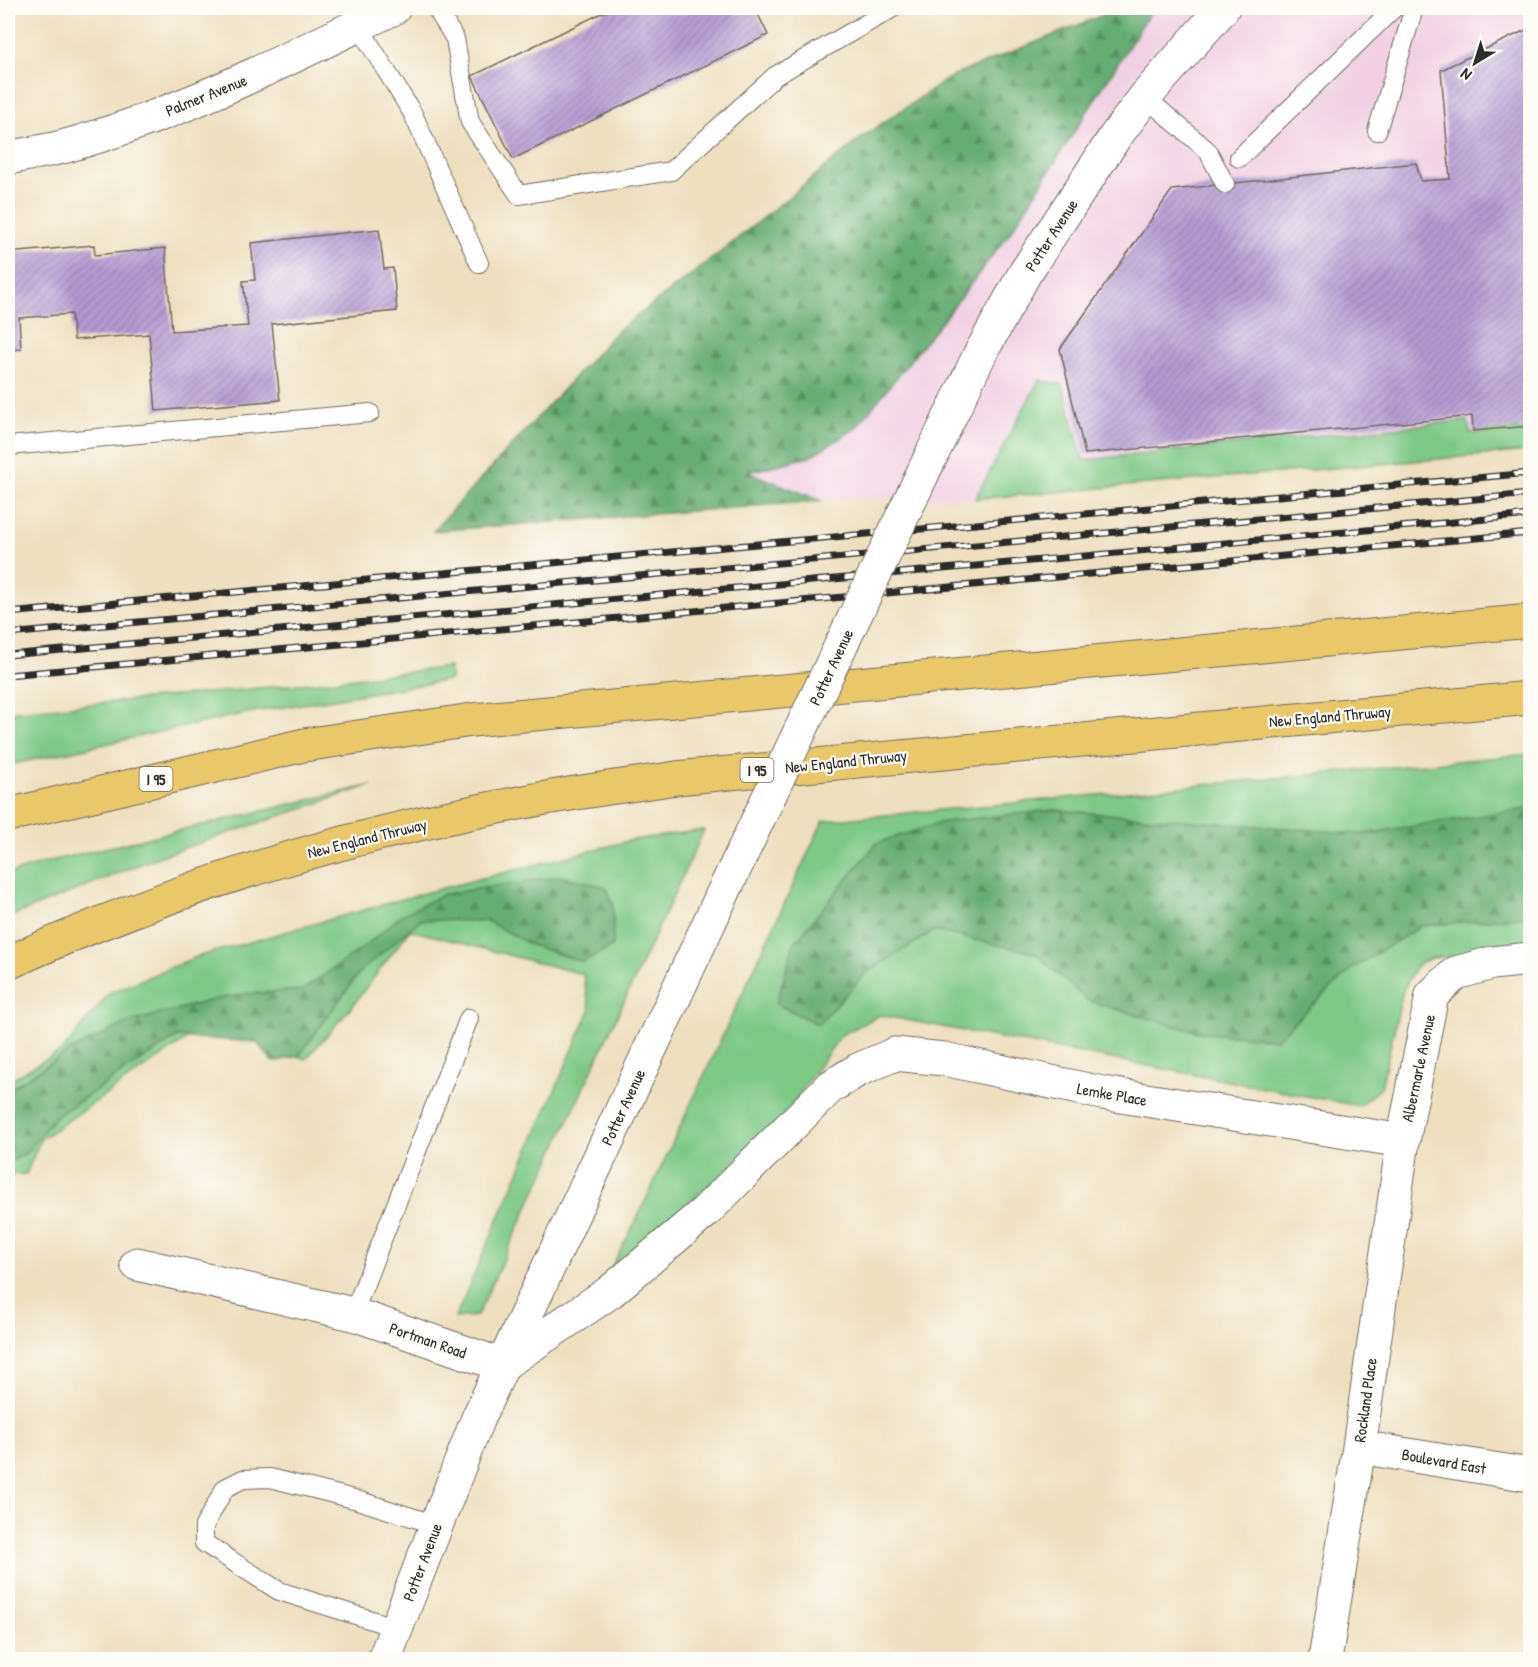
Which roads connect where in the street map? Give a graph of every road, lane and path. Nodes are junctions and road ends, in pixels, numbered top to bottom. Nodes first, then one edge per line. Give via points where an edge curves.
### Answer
1 (394, 8) edge
2 (436, 8) edge
3 (893, 8) edge
4 (1223, 8) edge
5 (1394, 8) edge
6 (1414, 8) edge
7 (354, 16) edge
8 (1145, 97) junction
9 (1377, 131) dead end
10 (8, 158) edge
11 (1239, 158) dead end
12 (1225, 184) dead end
13 (479, 263) dead end
14 (370, 413) dead end
15 (8, 446) edge
16 (1530, 621) edge
17 (1530, 698) edge
18 (8, 815) edge
19 (1530, 959) edge
20 (8, 963) edge
21 (469, 1018) dead end
22 (1403, 1141) junction
23 (137, 1264) dead end
24 (353, 1314) junction
25 (502, 1365) junction
26 (1359, 1447) junction
27 (1530, 1475) edge
28 (437, 1525) junction
29 (397, 1628) junction
30 (384, 1659) edge
31 (1325, 1659) edge

1 - 7 street, Palmer Avenue
2 - 3 lane via 455,39 470,122 519,195 671,171 775,76
4 - 8 street, Potter Avenue
5 - 11 lane
6 - 9 lane
7 - 10 street, Palmer Avenue via 243,81 151,118 65,146
7 - 13 lane via 413,114
8 - 12 lane via 1208,151
8 - 25 street, Potter Avenue, bridge via 1025,273 981,354
14 - 15 lane
16 - 18 highway, I 95 via 472,720 304,745
17 - 20 highway, New England Thruway / I 95 via 699,776 546,797 419,824 293,857 168,898
19 - 22 street, Albermarle Avenue via 1492,963 1456,973 1432,995
21 - 24 lane
22 - 25 street, Lemke Place via 1101,1093 944,1059 895,1054 830,1087 705,1212 619,1285
22 - 26 street, Rockland Place
23 - 24 street, Portman Road
24 - 25 street, Portman Road
25 - 28 street, Potter Avenue
26 - 27 street, Boulevard East
26 - 31 street, Rockland Place
28 - 29 street, Potter Avenue
28 - 29 lane via 270,1478 243,1479 225,1488 204,1526 204,1543 279,1591
29 - 30 street, Potter Avenue

